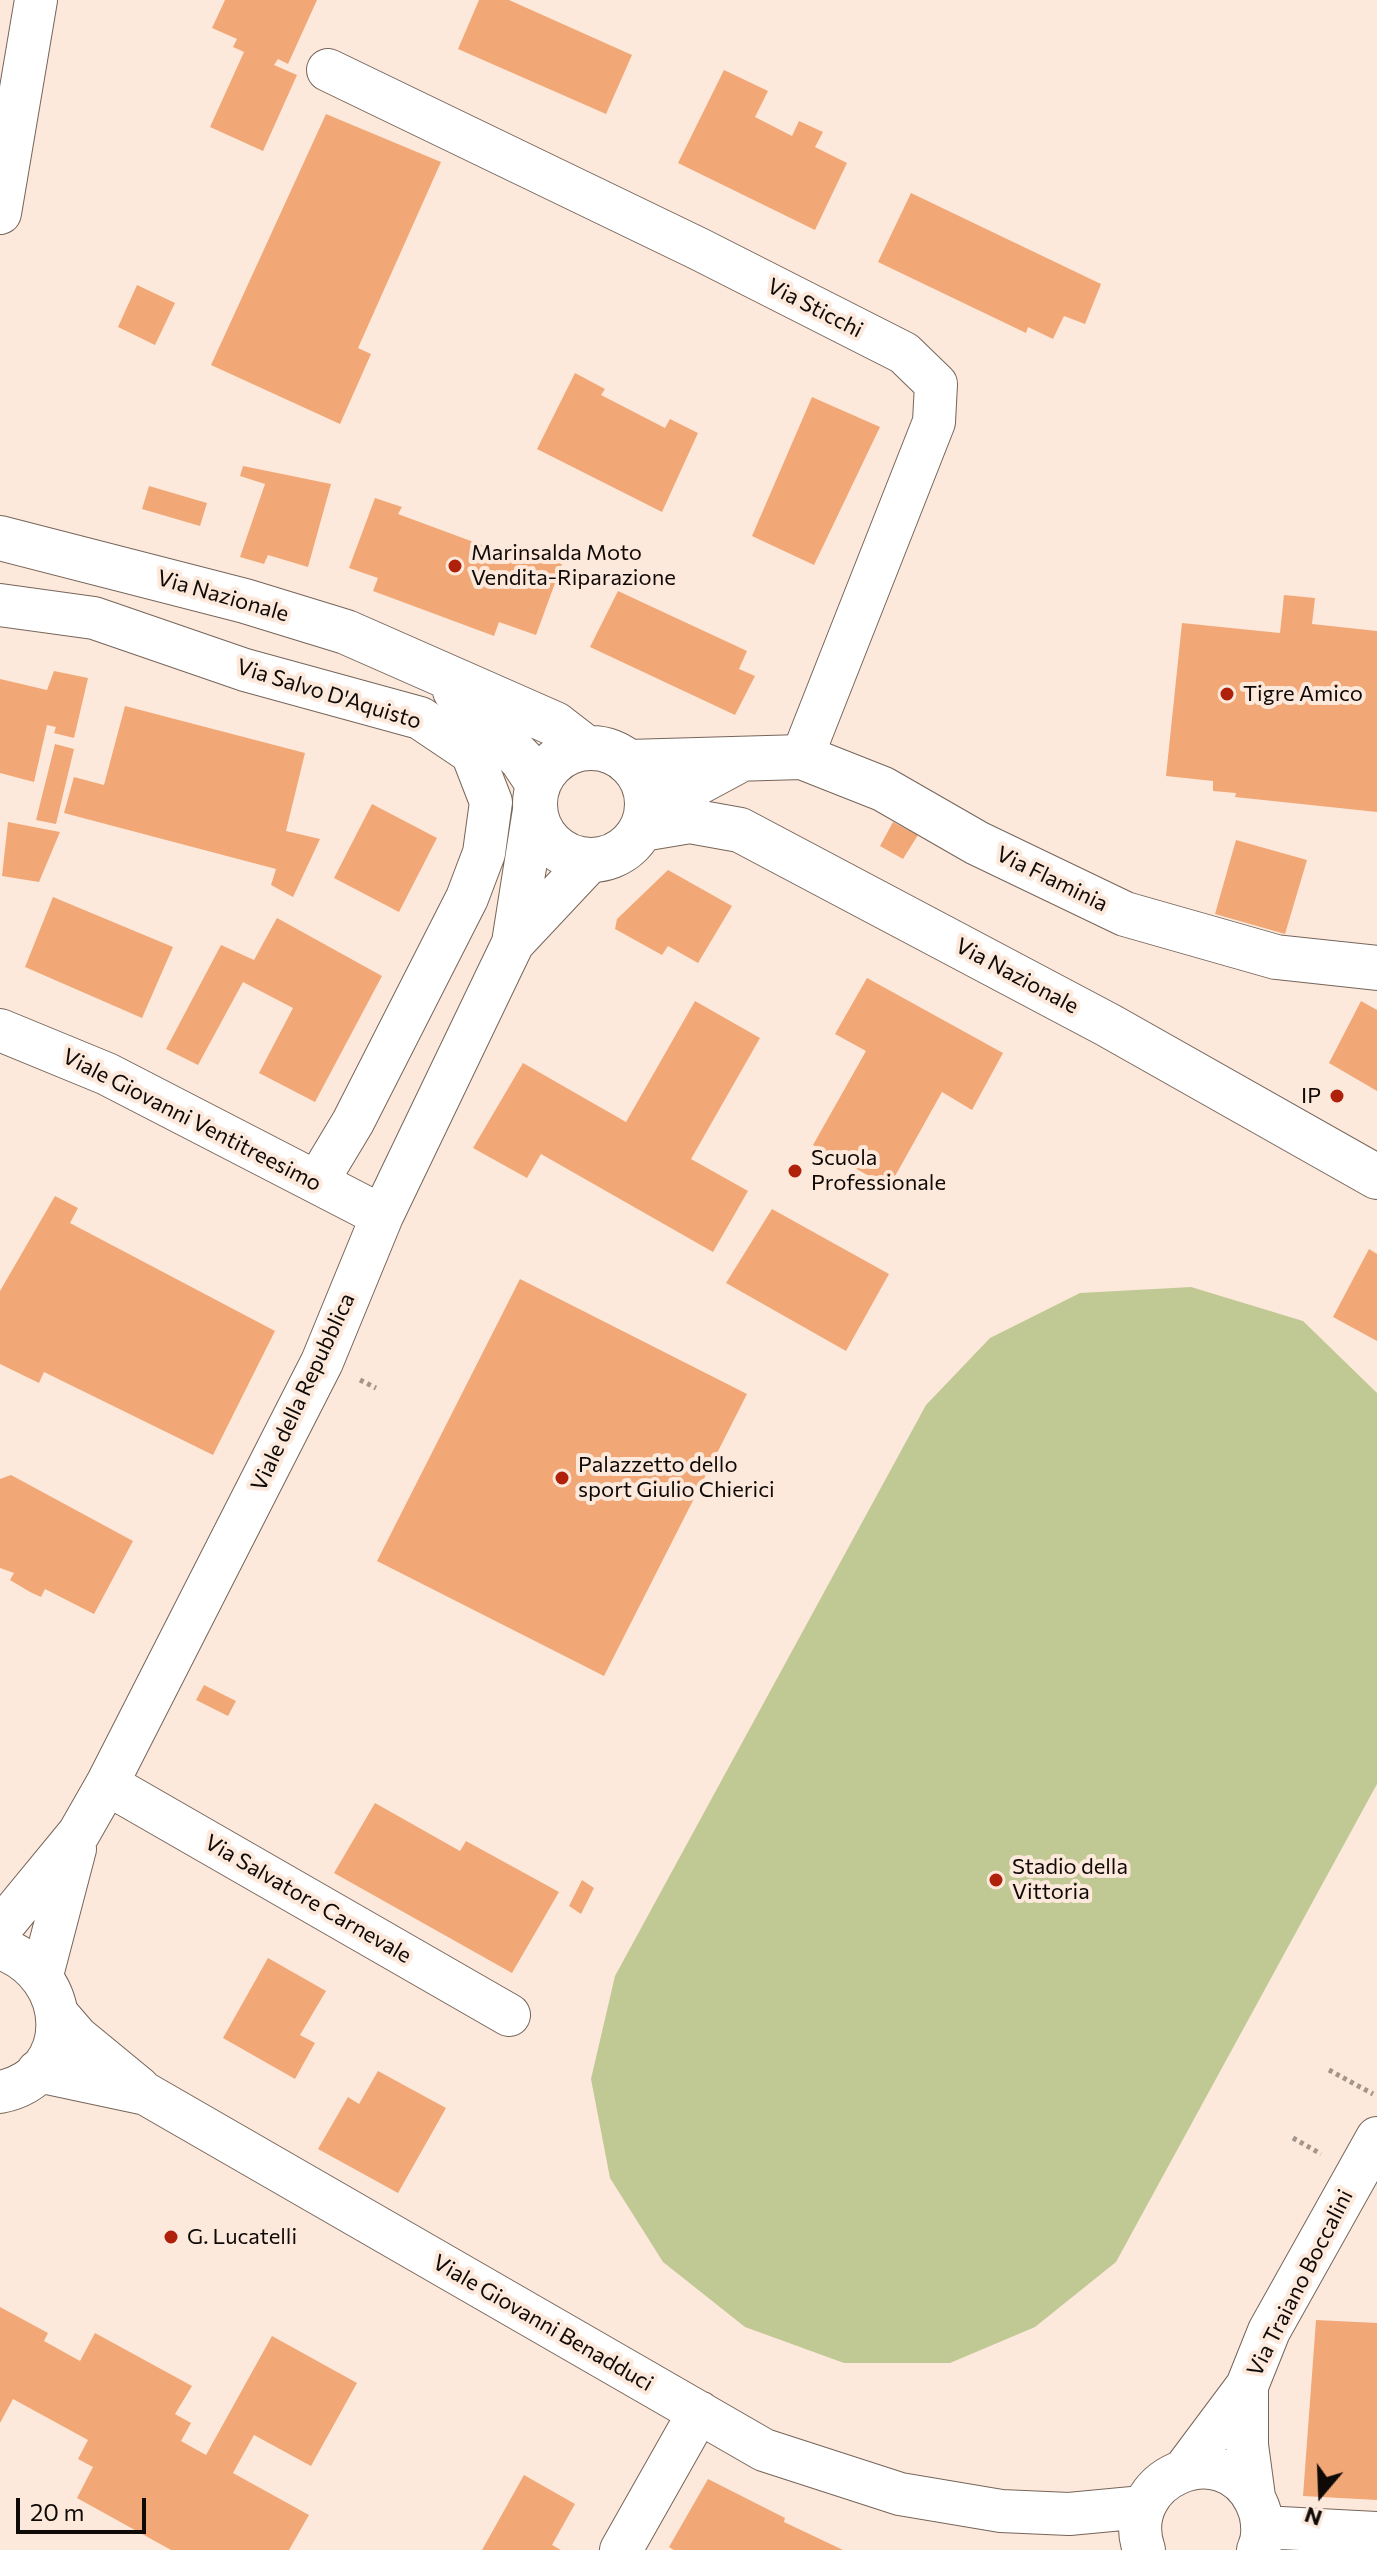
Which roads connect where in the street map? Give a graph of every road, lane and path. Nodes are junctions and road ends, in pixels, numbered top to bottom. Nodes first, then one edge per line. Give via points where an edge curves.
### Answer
1 (36, 0) edge
2 (328, 70) dead end
3 (0, 213) edge
4 (0, 538) edge
5 (0, 605) edge
6 (440, 675) junction
7 (586, 748) junction
8 (802, 757) junction
9 (742, 759) junction
10 (628, 762) junction
11 (536, 797) junction
12 (644, 820) junction
13 (590, 861) junction
14 (513, 943) junction
15 (1377, 968) edge
16 (3, 1041) edge
17 (1377, 1177) edge
18 (317, 1182) junction
19 (382, 1216) junction
20 (107, 1784) junction
21 (79, 1833) junction
22 (0, 1929) edge
23 (0, 1948) edge
24 (42, 1975) junction
25 (58, 2015) junction
26 (509, 2015) dead end
27 (1329, 2070) dead end
28 (38, 2071) junction
29 (0, 2092) edge
30 (146, 2094) junction
31 (1377, 2097) edge
32 (1377, 2138) edge
33 (1247, 2386) junction
34 (699, 2412) junction
35 (1185, 2469) junction
36 (1258, 2525) edge
37 (1377, 2533) edge
38 (1143, 2534) edge
39 (621, 2550) edge

1 - 3 street
2 - 8 street, Via Sticchi via 904,353 936,384 934,422
4 - 6 main road, Via Nazionale via 346,632
5 - 18 street, Via Salvo D'Aquisto via 94,618 245,670 420,718 472,753 491,802 484,853 467,898
6 - 7 main road, Via Nazionale via 555,724
6 - 11 main road, Via Nazionale via 522,760
7 - 10 main road
7 - 11 main road via 556,759
8 - 9 main road, Via Flaminia
8 - 15 main road, Via Flaminia via 883,789 977,843 1125,914 1276,957
9 - 10 main road, Via Flaminia
9 - 12 main road, Via Flaminia
10 - 12 main road via 646,792
11 - 13 main road via 540,829 552,846
11 - 14 street, Viale della Repubblica
12 - 13 main road via 621,852
12 - 17 main road, Via Nazionale via 740,830 1108,1025
13 - 14 street, Viale della Repubblica
14 - 19 street, Viale della Repubblica
16 - 18 street, Viale Giovanni Ventitreesimo via 107,1074
18 - 19 street, Viale Giovanni Ventitreesimo
19 - 20 street, Viale della Repubblica via 322,1362
20 - 21 street, Viale della Repubblica
20 - 26 street, Via Salvatore Carnevale
21 - 22 street, Viale della Repubblica
21 - 24 street, Viale della Repubblica
23 - 24 street via 24,1958
24 - 25 street
25 - 28 street via 56,2035
25 - 30 street
27 - 31 path
28 - 29 street
28 - 30 street, Viale Giovanni Benadduci
30 - 34 street, Viale Giovanni Benadduci
32 - 33 street, Via Traiano Boccalini via 1269,2331
33 - 35 street, Via Traiano Boccalini
33 - 36 street, Via Traiano Boccalini via 1247,2445
34 - 38 street, Viale Giovanni Benadduci via 764,2450 900,2494 1001,2511 1069,2514
34 - 39 street
35 - 36 street via 1205,2466 1241,2482
35 - 38 street, Via Traiano Boccalini via 1155,2487
36 - 37 street

